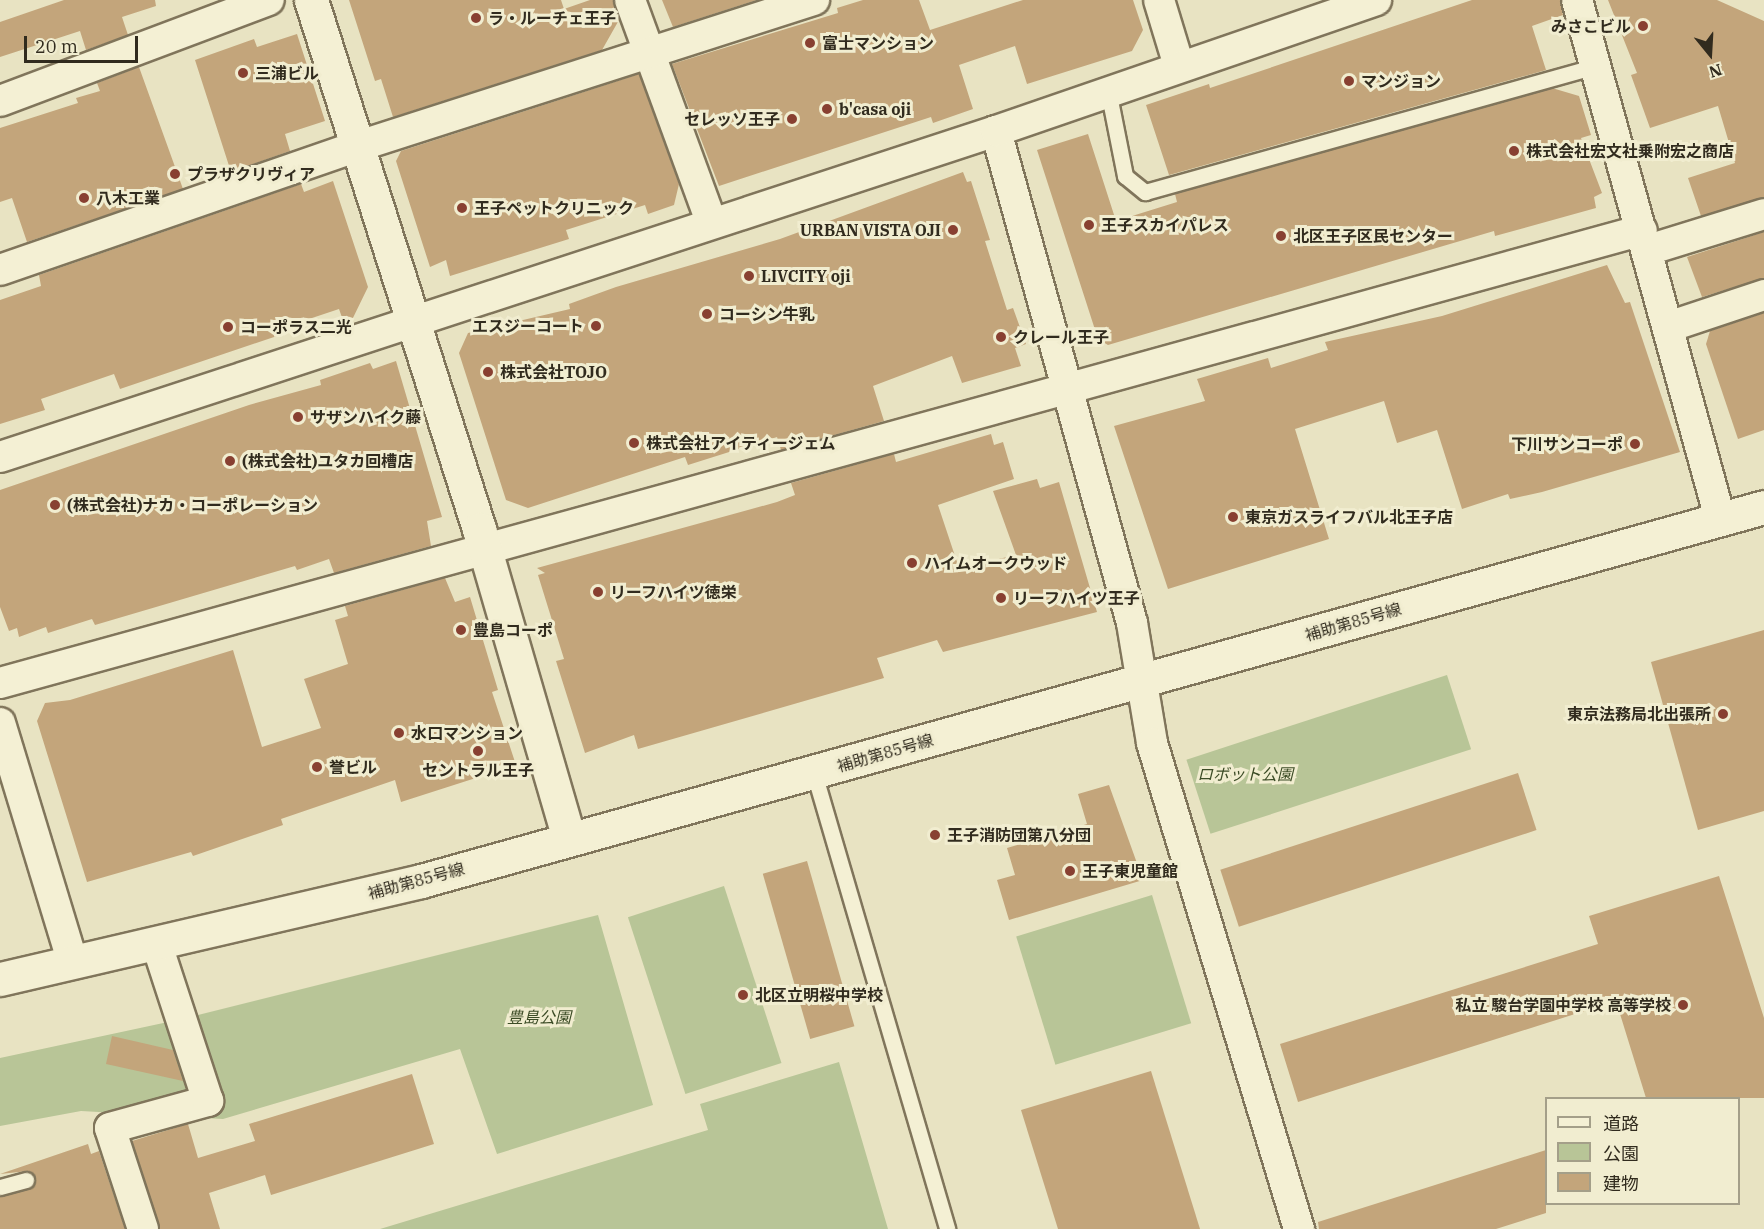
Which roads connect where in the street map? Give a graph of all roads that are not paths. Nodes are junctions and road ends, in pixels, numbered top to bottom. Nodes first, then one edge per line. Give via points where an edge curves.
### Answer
1 (269, 0) edge
2 (311, 0) edge
3 (630, 0) edge
4 (814, 0) edge
5 (1159, 0) edge
6 (1376, 0) edge
7 (1577, 0) edge
8 (647, 53) junction
9 (1179, 66) junction
10 (1596, 66) junction
11 (1108, 90) junction
12 (0, 101) edge
13 (996, 131) junction
14 (359, 146) junction
15 (1764, 214) edge
16 (711, 221) junction
17 (1645, 240) junction
18 (0, 270) edge
19 (1764, 295) edge
20 (413, 323) junction
21 (1668, 327) junction
22 (1067, 392) junction
23 (0, 457) edge
24 (1764, 507) edge
25 (1720, 518) junction
26 (484, 549) junction
27 (1140, 682) junction
28 (0, 683) edge
29 (2, 738) edge
30 (814, 773) junction
31 (569, 839) junction
32 (157, 945) junction
33 (73, 963) junction
34 (0, 979) edge
35 (26, 1180) dead end
36 (0, 1187) edge
37 (143, 1229) edge
38 (947, 1229) edge
39 (1299, 1229) edge

1 - 12 street
2 - 14 street
3 - 8 street
4 - 8 street
5 - 9 street
6 - 9 street
7 - 10 street
8 - 14 street
8 - 16 street
9 - 11 street
10 - 11 lane via 1144,192 1125,176
10 - 17 street
11 - 13 street
13 - 16 street
13 - 22 street
14 - 18 street
14 - 20 street
15 - 17 street
16 - 20 street
17 - 21 street
17 - 22 street
19 - 21 street
20 - 23 street
20 - 26 street
21 - 25 street
22 - 26 street
22 - 27 street via 1132,623
24 - 25 street, 補助第85号線
25 - 27 street, 補助第85号線
26 - 28 street
26 - 31 street
27 - 30 street, 補助第85号線
27 - 39 street via 1152,743
29 - 33 street
30 - 31 street, 補助第85号線
30 - 38 lane
31 - 32 street, 補助第85号線 via 399,886
32 - 33 street, 補助第85号線
32 - 37 street via 208,1101 110,1128
33 - 34 street, 補助第85号線
35 - 36 lane

